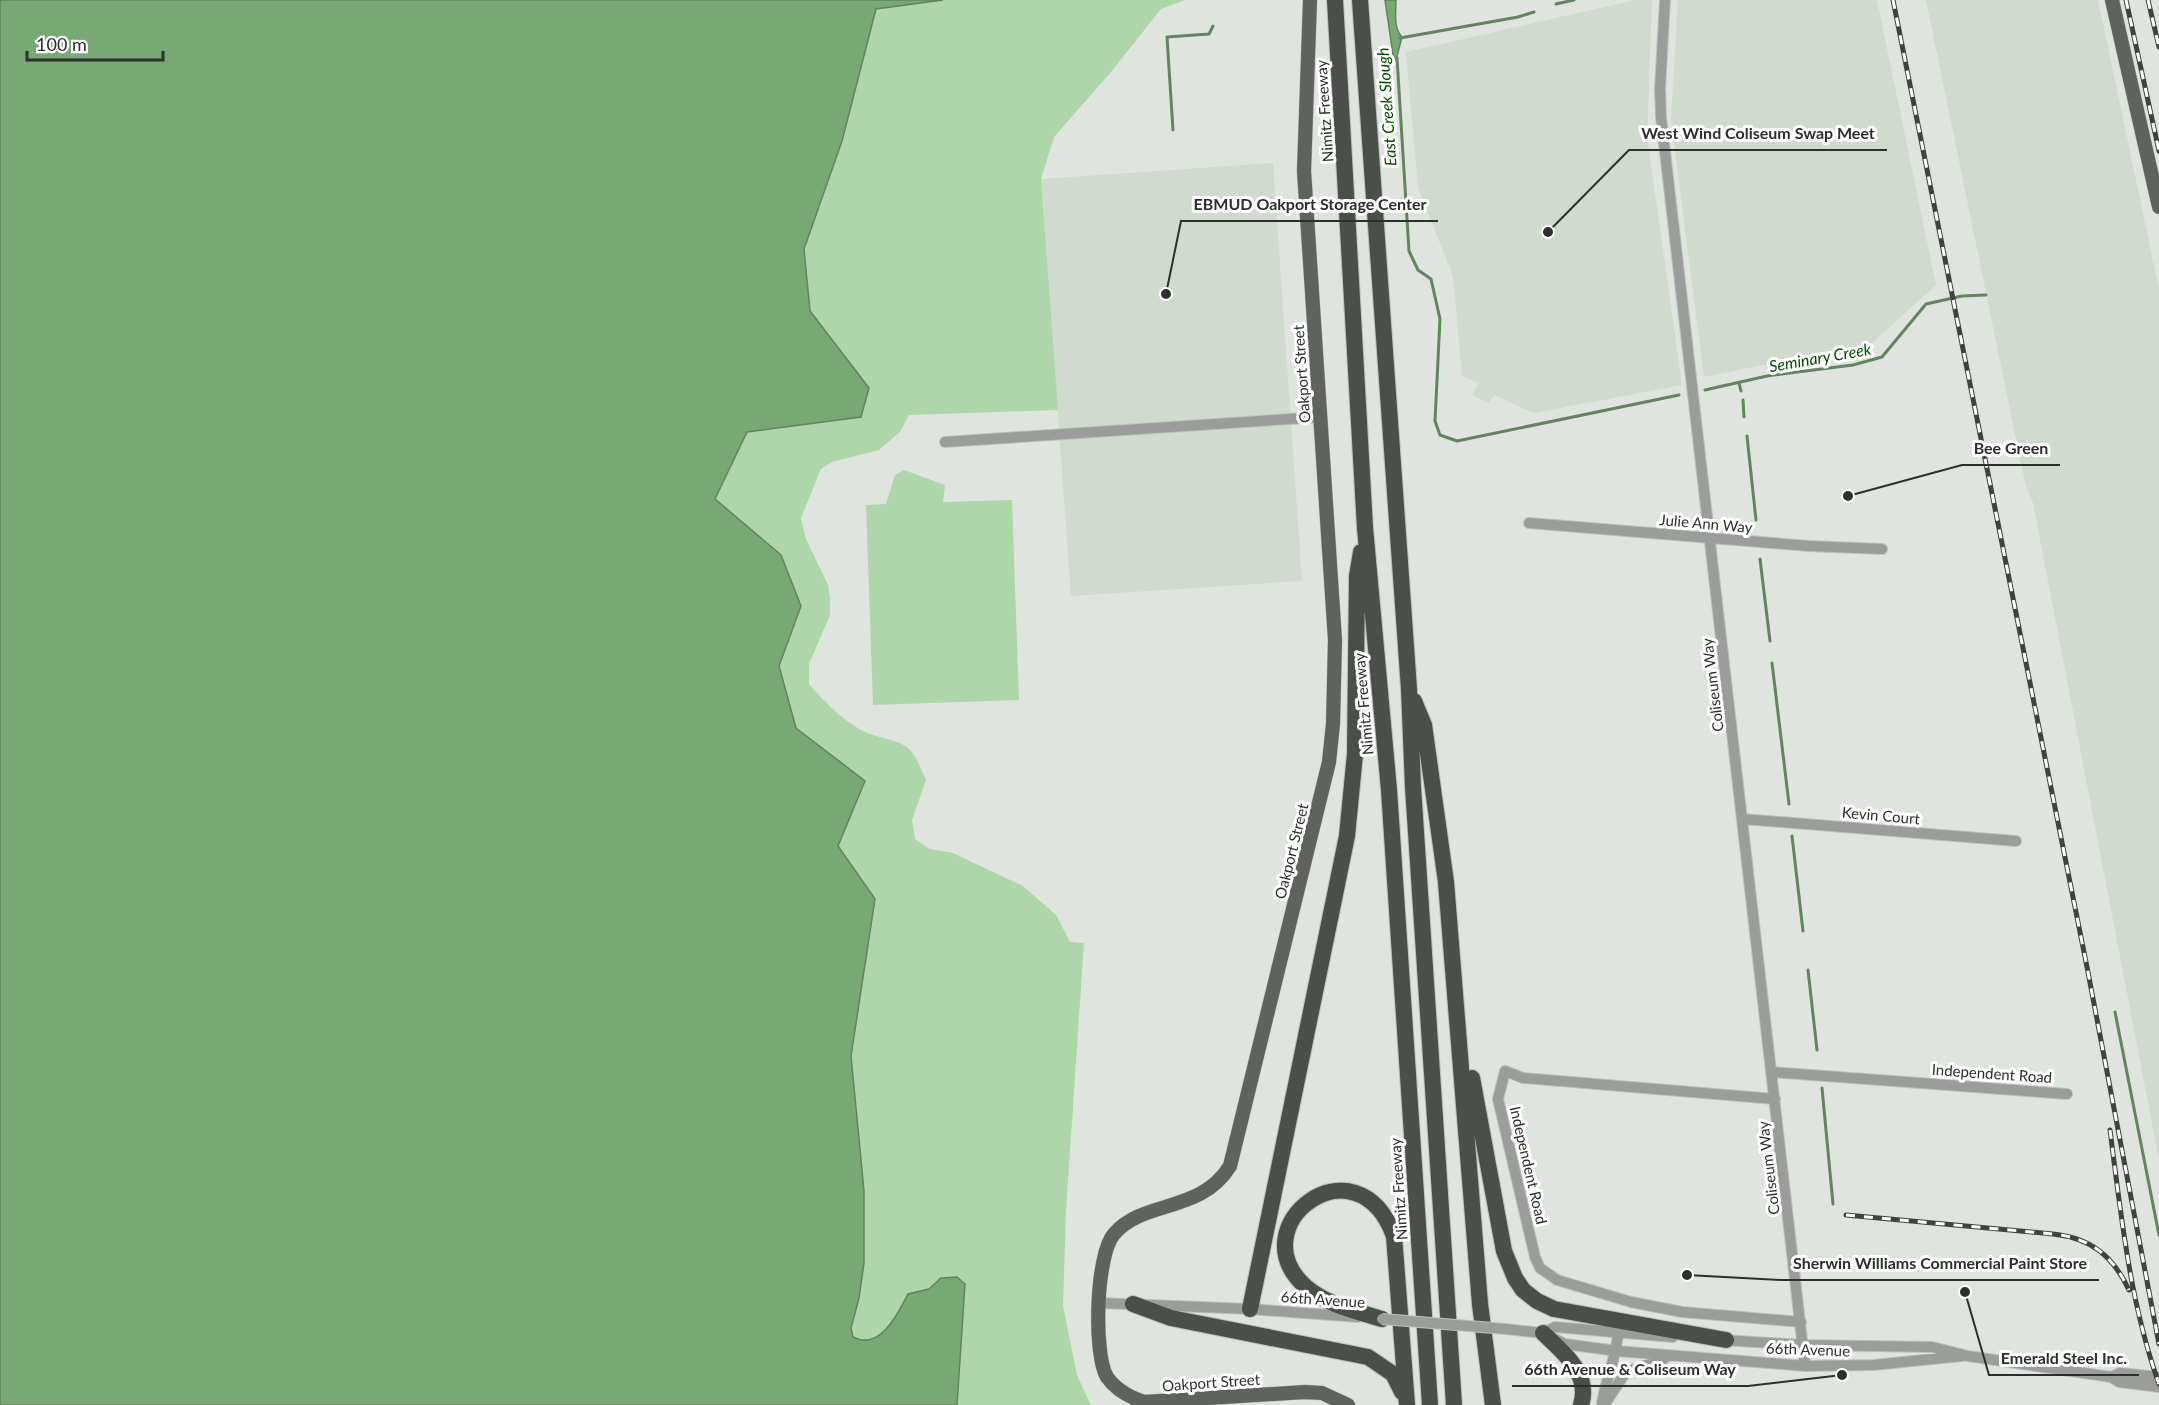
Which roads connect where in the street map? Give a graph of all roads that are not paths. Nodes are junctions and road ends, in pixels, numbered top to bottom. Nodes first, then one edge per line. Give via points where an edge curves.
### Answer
1 (1310, 0) edge
2 (1335, 0) edge
3 (1360, 0) edge
4 (1665, 0) edge
5 (2112, 0) edge
6 (2159, 207) edge
7 (1320, 417) junction
8 (945, 442) dead end
9 (1528, 523) dead end
10 (1365, 528) junction
11 (1709, 538) junction
12 (1882, 549) dead end
13 (1409, 688) junction
14 (1743, 819) junction
15 (2016, 841) dead end
16 (1460, 1030) junction
17 (1772, 1072) junction
18 (2067, 1094) dead end
19 (1775, 1099) junction
20 (1100, 1303) junction
21 (1133, 1304) junction
22 (1250, 1309) junction
23 (1382, 1319) junction
24 (1801, 1322) junction
25 (1543, 1333) junction
26 (1618, 1334) junction
27 (1726, 1340) junction
28 (1804, 1345) junction
29 (1617, 1351) junction
30 (1968, 1356) junction
31 (1671, 1357) junction
32 (1487, 1359) junction
33 (1805, 1366) junction
34 (2111, 1377) junction
35 (2159, 1377) edge
36 (2159, 1387) edge
37 (1348, 1405) edge
38 (1406, 1405) edge
39 (1430, 1405) edge
40 (1455, 1405) edge
41 (1493, 1405) edge
42 (1502, 1405) edge
43 (1581, 1405) edge
44 (1603, 1405) edge

1 - 7 main road, Oakport Street via 1304,171
2 - 10 highway, Nimitz Freeway
3 - 13 highway
4 - 11 street, Coliseum Way via 1661,117
5 - 6 main road
7 - 8 street
7 - 20 main road, Oakport Street via 1335,640 1332,741 1235,1154 1211,1189 1141,1217 1115,1232 1102,1256
9 - 11 street, Julie Ann Way
10 - 22 highway via 1357,576 1355,754 1347,836
10 - 39 highway, Nimitz Freeway via 1389,790
11 - 12 street, Julie Ann Way
11 - 14 street, Coliseum Way
13 - 16 highway via 1424,725 1446,882
13 - 40 highway via 1413,799
14 - 15 street, Kevin Court
14 - 17 street, Coliseum Way
16 - 27 highway via 1504,1251 1523,1290 1537,1301 1572,1314
16 - 32 highway
17 - 18 street, Independent Road
17 - 19 street, Coliseum Way
19 - 24 street, Coliseum Way
19 - 24 street, Independent Road via 1523,1078 1505,1071 1498,1099 1535,1257 1547,1275 1655,1307
20 - 21 street, 66th Avenue
20 - 37 main road, Oakport Street via 1101,1361 1106,1376 1129,1397 1162,1403 1305,1392 1322,1393
21 - 22 street, 66th Avenue
21 - 38 highway via 1171,1318 1368,1357 1393,1374
22 - 23 street, 66th Avenue
23 - 25 street, 66th Avenue, bridge
23 - 38 highway via 1334,1305 1295,1276 1286,1251 1286,1234 1304,1203 1324,1192 1350,1192 1374,1202 1388,1218 1394,1236
24 - 28 street, Coliseum Way
25 - 26 street, 66th Avenue via 1555,1327
25 - 29 street, 66th Avenue via 1565,1344
25 - 43 highway via 1577,1369 1584,1397
26 - 27 street, 66th Avenue
26 - 29 street
27 - 28 street, 66th Avenue
28 - 30 street, 66th Avenue via 1932,1347
28 - 33 street, Coliseum Way
29 - 31 street, 66th Avenue
29 - 44 street via 1605,1384
30 - 33 street, 66th Avenue via 1874,1365
30 - 34 street, 66th Avenue
31 - 33 street, 66th Avenue
31 - 44 street via 1626,1372
32 - 41 highway
32 - 42 highway
34 - 35 street, 66th Avenue via 2120,1373
34 - 36 street, 66th Avenue via 2119,1382

